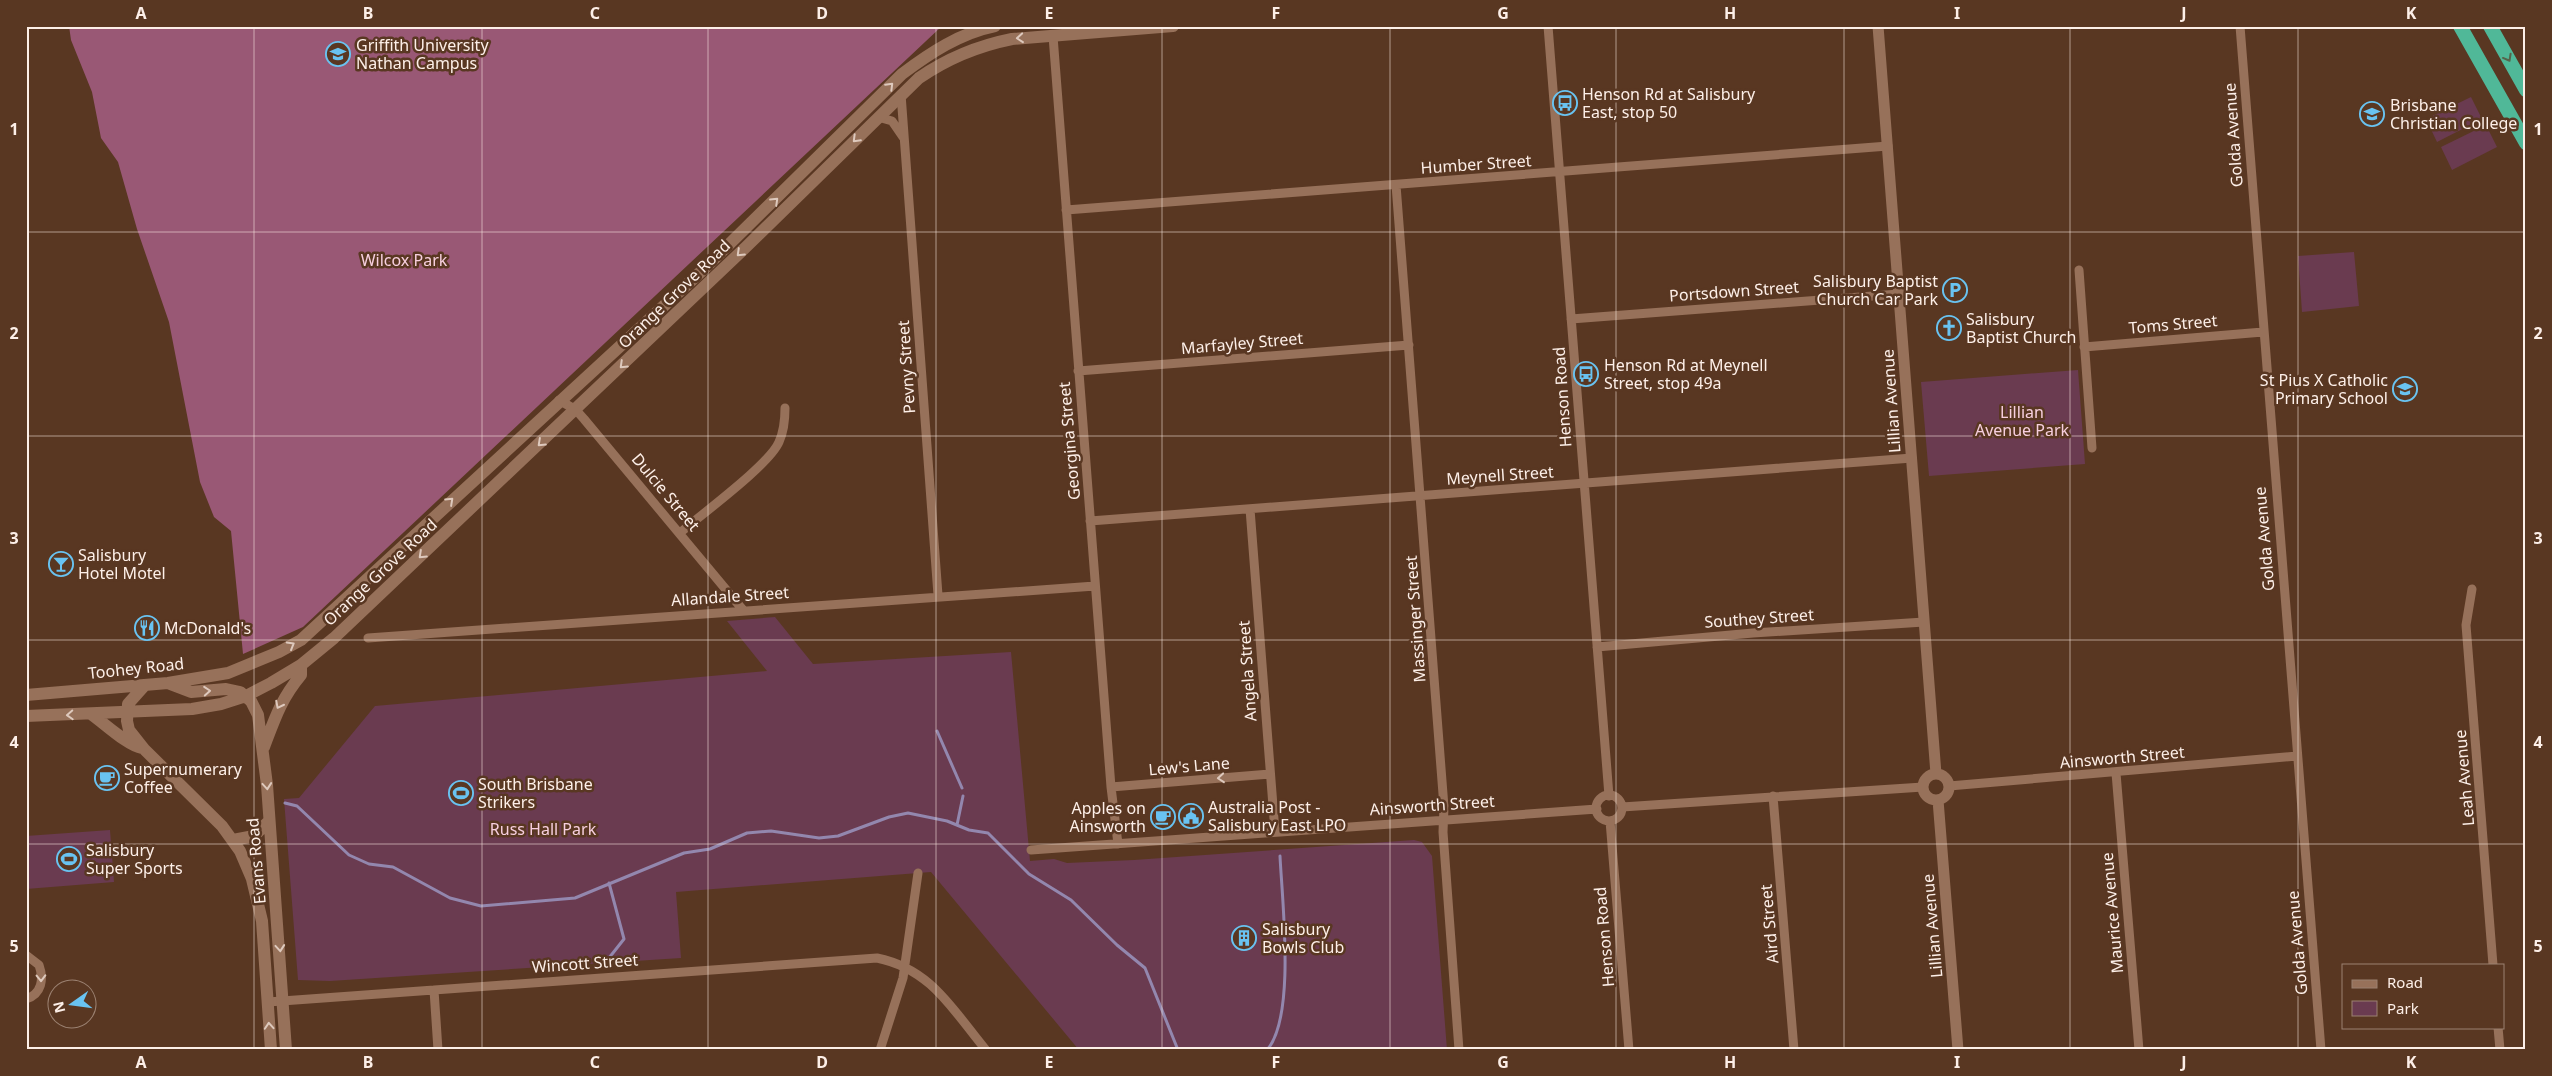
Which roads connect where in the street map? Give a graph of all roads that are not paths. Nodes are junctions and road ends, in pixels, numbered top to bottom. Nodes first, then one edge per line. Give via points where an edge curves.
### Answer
1 (995, 26) edge
2 (1173, 26) edge
3 (1548, 26) edge
4 (1878, 26) edge
5 (2240, 26) edge
6 (2460, 26) edge
7 (2490, 26) edge
8 (1052, 36) junction
9 (2526, 90) edge
10 (901, 94) junction
11 (878, 117) junction
12 (903, 137) junction
13 (2526, 143) edge
14 (1888, 146) junction
15 (1560, 172) junction
16 (1396, 185) junction
17 (1066, 210) junction
18 (2079, 270) dead end
19 (1899, 294) junction
20 (1571, 319) junction
21 (2263, 332) junction
22 (1408, 345) junction
23 (2084, 347) junction
24 (1078, 371) junction
25 (559, 400) junction
26 (785, 408) dead end
27 (576, 410) junction
28 (2092, 448) dead end
29 (1912, 458) junction
30 (1584, 483) junction
31 (1420, 496) junction
32 (1250, 509) junction
33 (1090, 521) junction
34 (680, 532) junction
35 (1095, 586) junction
36 (2472, 589) dead end
37 (938, 595) junction
38 (743, 610) junction
39 (1924, 622) junction
40 (368, 638) dead end
41 (1597, 647) junction
42 (301, 664) junction
43 (247, 666) joint
44 (168, 683) junction
45 (145, 684) junction
46 (26, 695) edge
47 (246, 696) junction
48 (127, 712) junction
49 (91, 714) junction
50 (26, 716) edge
51 (144, 749) junction
52 (263, 750) junction
53 (2296, 756) junction
54 (2116, 773) junction
55 (1270, 774) junction
56 (1936, 774) junction
57 (1949, 786) junction
58 (1111, 787) junction
59 (1923, 787) junction
60 (1609, 796) junction
61 (1773, 796) junction
62 (1938, 800) junction
63 (1622, 807) junction
64 (1597, 809) junction
65 (1444, 820) junction
66 (1610, 821) junction
67 (270, 822) junction
68 (1275, 832) junction
69 (233, 840) junction
70 (1118, 844) junction
71 (1031, 850) dead end
72 (918, 873) dead end
73 (26, 955) edge
74 (2493, 964) edge
75 (904, 966) junction
76 (434, 990) junction
77 (26, 999) edge
78 (283, 1001) junction
79 (268, 1002) junction
80 (2498, 1028) edge
81 (271, 1050) edge
82 (286, 1050) edge
83 (438, 1050) edge
84 (880, 1050) edge
85 (986, 1050) edge
86 (1459, 1050) edge
87 (1628, 1050) edge
88 (1794, 1050) edge
89 (1958, 1050) edge
90 (2139, 1050) edge
91 (2321, 1050) edge
92 (2500, 1050) edge

25 -> 1 main road, Orange Grove Road via 705,268 902,74 923,57 962,36
2 - 8 main road, Orange Grove Road
3 - 15 street, Henson Road
4 - 14 street, Lillian Avenue
5 - 21 street, Golda Avenue
6 - 13 highway
7 -> 9 highway
8 -> 10 main road, Orange Grove Road via 1012,39 972,49 933,68
8 - 17 street, Georgina Street
10 - 11 main road, Orange Grove Road
10 - 12 street, Pevny Street
11 - 12 street via 892,121
11 -> 27 main road, Orange Grove Road
12 - 37 street, Pevny Street
14 - 15 street, Humber Street
14 - 19 street, Lillian Avenue
15 - 16 street, Humber Street
15 - 20 street, Henson Road
16 - 17 street, Humber Street
16 - 22 street, Massinger Street
17 - 24 street, Georgina Street
18 - 23 street
19 - 20 street, Portsdown Street
19 - 29 street, Lillian Avenue
20 - 30 street, Henson Road
21 - 23 street, Toms Street
21 - 53 street, Golda Avenue
22 - 24 street, Marfayley Street
22 - 31 street, Massinger Street
23 - 28 street
24 - 33 street, Georgina Street
25 - 27 street, Dulcie Street
43 -> 25 main road, Orange Grove Road via 301,640
26 - 34 street via 779,442 765,460
27 - 34 street, Dulcie Street
27 -> 42 main road, Orange Grove Road via 334,638
29 - 30 street, Meynell Street
29 - 39 street, Lillian Avenue
30 - 31 street, Meynell Street
30 - 41 street, Henson Road
31 - 32 street, Meynell Street
31 - 65 street, Massinger Street
32 - 33 street, Meynell Street
32 - 55 street, Angela Street
33 - 35 street, Georgina Street
34 - 38 street, Dulcie Street
35 - 37 street, Allandale Street
35 - 58 street, Georgina Street
36 - 74 street, Leah Avenue via 2466,625
37 - 38 street, Allandale Street
38 - 40 street, Allandale Street
39 - 41 street, Southey Street
39 - 56 street, Lillian Avenue
41 - 60 street, Henson Road
42 - 47 main road, Orange Grove Road
42 -> 52 main road via 301,675 276,712
43 - 44 main road, Toohey Road via 228,673
44 - 45 main road, Toohey Road
44 -> 47 main road via 191,692 226,689
45 - 46 main road, Toohey Road
45 - 48 main road via 131,698
47 - 48 main road via 207,707
47 - 52 main road, Evans Road via 258,715
48 - 49 main road
48 - 51 main road via 130,730
49 -> 50 main road
49 - 51 main road via 132,747
51 - 69 main road, Evans Road
52 -> 67 main road, Evans Road
53 - 54 street, Ainsworth Street
53 - 91 street, Golda Avenue
54 - 57 street, Ainsworth Street
54 - 90 street, Maurice Avenue
55 -> 58 street, Lew's Lane
55 - 68 street, Angela Street
56 - 57 street via 1946,778
56 - 59 street via 1928,776
57 - 62 street via 1945,796
58 - 70 street, Georgina Street
59 - 61 street
59 - 62 street via 1929,798
60 - 63 street via 1616,798
60 - 64 street via 1599,801
61 - 63 street
61 - 88 street, Aird Street
62 - 89 street, Lillian Avenue
63 - 66 street via 1618,818
64 - 65 street, Ainsworth Street
64 - 66 street via 1600,816
65 - 68 street, Ainsworth Street
65 - 86 street, Massinger Street
66 - 87 street, Henson Road
67 - 69 main road via 254,836
67 -> 78 main road, Evans Road
68 - 70 street, Ainsworth Street
69 - 79 main road, Evans Road via 252,879 262,921
70 - 71 street, Ainsworth Street
72 - 75 street
73 -> 77 street via 39,965 42,982 36,994
75 - 76 street, Wincott Street via 889,960 863,957
75 - 84 street
75 - 85 street, Wincott Street via 932,985
76 - 78 street, Wincott Street
76 - 83 street
78 - 79 street, Wincott Street
78 - 82 main road, Evans Road
81 -> 79 main road, Evans Road
80 - 92 street

